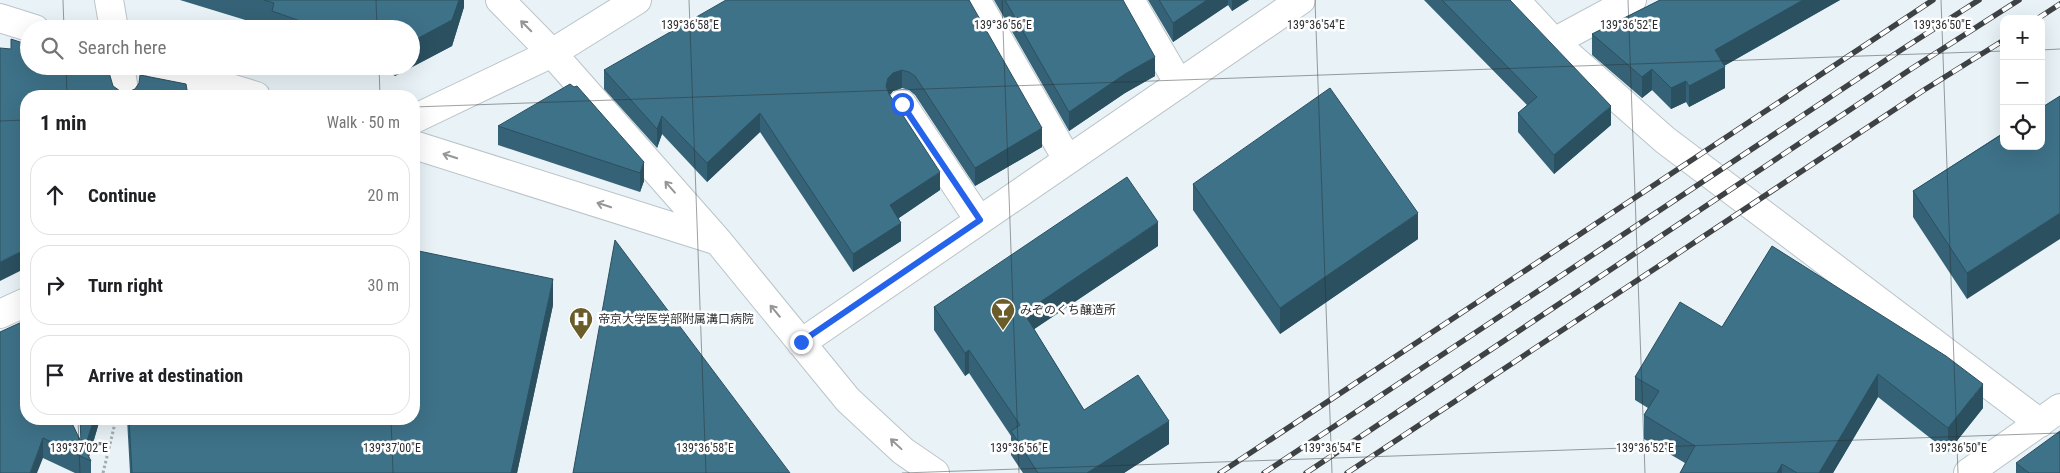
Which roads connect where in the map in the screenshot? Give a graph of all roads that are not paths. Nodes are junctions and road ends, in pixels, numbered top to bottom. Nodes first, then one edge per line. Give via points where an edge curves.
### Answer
1 (110, 0) edge
2 (500, 0) edge
3 (637, 0) edge
4 (976, 0) edge
5 (1130, 0) edge
6 (1301, 0) edge
7 (1515, 0) edge
8 (1632, 0) edge
9 (0, 18) edge
10 (113, 20) edge
11 (20, 24) edge
12 (1554, 42) junction
13 (552, 52) junction
14 (122, 75) edge
15 (187, 75) edge
16 (1179, 84) junction
17 (124, 90) edge
18 (236, 90) edge
19 (902, 104) dead end
20 (420, 116) edge
21 (420, 146) edge
22 (1068, 159) junction
23 (980, 220) junction
24 (718, 241) junction
25 (20, 305) edge
26 (0, 314) edge
27 (801, 342) junction
28 (2050, 416) edge
29 (936, 473) edge
30 (1968, 473) edge

1 - 10 street
13 -> 2 street
3 - 13 street
4 - 22 street
5 - 16 street
6 - 16 street
7 - 12 street
8 - 12 street
9 - 11 street
12 - 28 street via 1665,140
13 - 20 street
24 -> 13 street
14 - 17 street
15 - 18 street
16 - 22 street
19 - 23 street
24 -> 21 street
22 - 23 street
23 - 27 street
27 -> 24 street
25 - 26 street
29 -> 27 street via 903,451 848,400
28 - 30 street

